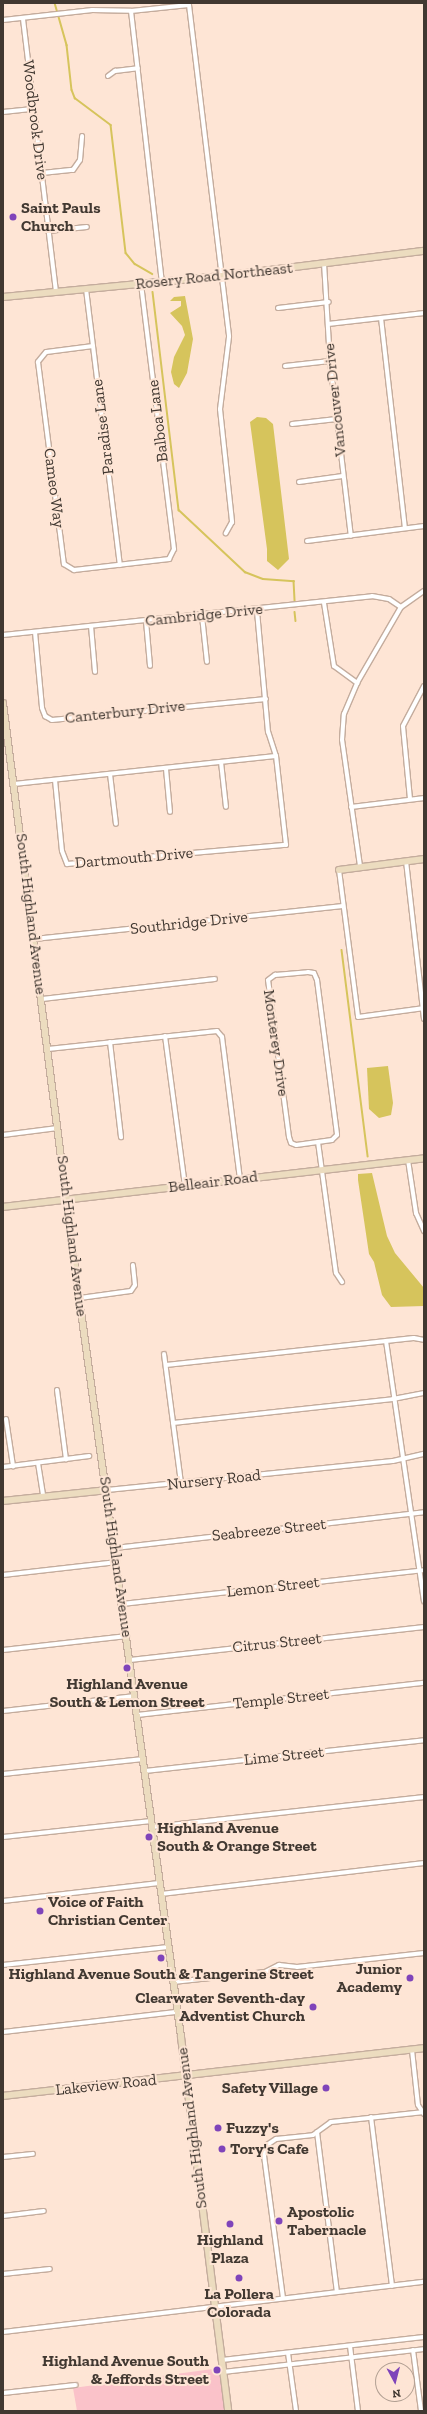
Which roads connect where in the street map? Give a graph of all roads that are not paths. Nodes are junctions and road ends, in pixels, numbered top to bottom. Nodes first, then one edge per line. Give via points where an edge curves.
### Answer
1 (131, 11) junction
2 (23, 18) junction
3 (3, 20) edge
4 (138, 68) junction
5 (108, 76) dead end
6 (34, 109) junction
7 (3, 112) edge
8 (82, 136) dead end
9 (42, 173) junction
10 (87, 227) dead end
11 (48, 231) junction
12 (424, 251) edge
13 (324, 264) junction
14 (222, 276) junction
15 (162, 282) junction
16 (141, 284) junction
17 (86, 289) junction
18 (56, 292) junction
19 (3, 298) edge
20 (328, 302) junction
21 (278, 308) dead end
22 (424, 313) edge
23 (381, 318) junction
24 (328, 324) junction
25 (93, 346) junction
26 (330, 361) junction
27 (285, 366) dead end
28 (337, 419) junction
29 (292, 424) dead end
30 (344, 476) junction
31 (299, 482) dead end
32 (424, 526) edge
33 (405, 528) junction
34 (226, 533) dead end
35 (351, 536) junction
36 (307, 542) dead end
37 (172, 557) joint
38 (120, 565) junction
39 (424, 591) edge
40 (324, 603) junction
41 (401, 606) junction
42 (257, 610) junction
43 (202, 616) junction
44 (146, 621) junction
45 (91, 626) junction
46 (35, 632) junction
47 (3, 635) edge
48 (206, 662) dead end
49 (150, 666) dead end
50 (95, 672) dead end
51 (357, 683) junction
52 (424, 686) edge
53 (266, 699) junction
54 (3, 703) edge
55 (276, 756) junction
56 (221, 762) junction
57 (166, 769) junction
58 (110, 774) junction
59 (55, 780) junction
60 (14, 784) junction
61 (424, 798) edge
62 (410, 799) junction
63 (226, 807) dead end
64 (351, 807) junction
65 (170, 812) dead end
66 (116, 824) dead end
67 (424, 859) edge
68 (406, 861) junction
69 (360, 866) junction
70 (339, 870) joint
71 (343, 906) junction
72 (34, 939) junction
73 (215, 979) dead end
74 (42, 999) junction
75 (423, 1008) edge
76 (424, 1019) edge
77 (165, 1036) junction
78 (110, 1042) junction
79 (48, 1049) junction
80 (58, 1128) junction
81 (3, 1135) edge
82 (121, 1137) dead end
83 (318, 1142) junction
84 (424, 1158) edge
85 (408, 1160) junction
86 (322, 1170) junction
87 (240, 1179) junction
88 (185, 1185) junction
89 (67, 1199) junction
90 (3, 1207) edge
91 (424, 1231) edge
92 (133, 1265) dead end
93 (342, 1282) dead end
94 (80, 1298) junction
95 (424, 1340) edge
96 (386, 1341) junction
97 (164, 1354) dead end
98 (166, 1365) junction
99 (57, 1390) dead end
100 (424, 1393) edge
101 (393, 1399) junction
102 (6, 1419) dead end
103 (173, 1424) junction
104 (424, 1454) edge
105 (89, 1456) dead end
106 (66, 1459) junction
107 (403, 1459) junction
108 (38, 1463) junction
109 (13, 1466) junction
110 (3, 1467) edge
111 (182, 1484) junction
112 (107, 1490) junction
113 (43, 1496) junction
114 (3, 1501) edge
115 (424, 1512) edge
116 (411, 1514) junction
117 (115, 1548) junction
118 (117, 1562) junction
119 (419, 1570) junction
120 (424, 1570) edge
121 (3, 1575) edge
122 (424, 1601) edge
123 (122, 1604) junction
124 (424, 1627) edge
125 (127, 1636) junction
126 (3, 1650) edge
127 (130, 1660) junction
128 (424, 1683) edge
129 (135, 1696) junction
130 (3, 1711) edge
131 (138, 1716) junction
132 (424, 1740) edge
133 (143, 1758) junction
134 (145, 1771) junction
135 (3, 1774) edge
136 (424, 1797) edge
137 (152, 1824) junction
138 (3, 1838) edge
139 (424, 1863) edge
140 (159, 1883) junction
141 (161, 1894) junction
142 (3, 1901) edge
143 (168, 1947) junction
144 (424, 1953) edge
145 (3, 1965) edge
146 (173, 1982) junction
147 (176, 2012) junction
148 (3, 2032) edge
149 (424, 2048) edge
150 (412, 2050) junction
151 (186, 2077) junction
152 (3, 2096) edge
153 (423, 2113) edge
154 (371, 2118) junction
155 (317, 2132) junction
156 (33, 2154) dead end
157 (3, 2157) edge
158 (44, 2211) dead end
159 (3, 2216) edge
160 (50, 2269) dead end
161 (3, 2274) edge
162 (424, 2282) edge
163 (392, 2286) junction
164 (337, 2292) junction
165 (283, 2298) junction
166 (214, 2306) junction
167 (3, 2332) edge
168 (424, 2337) edge
169 (350, 2346) junction
170 (424, 2349) edge
171 (413, 2350) junction
172 (288, 2353) junction
173 (352, 2357) junction
174 (222, 2360) junction
175 (290, 2364) junction
176 (223, 2372) junction
177 (76, 2385) dead end
178 (3, 2393) edge
179 (422, 2410) edge
180 (228, 2411) edge
181 (296, 2411) edge
182 (358, 2411) edge

1 - 2 street via 92,10
1 - 4 street
1 - 14 street via 189,5
2 - 3 street
2 - 6 street, Woodbrook Drive
4 - 5 street via 115,70
4 - 15 street
6 - 7 street
6 - 9 street, Woodbrook Drive
8 - 9 street via 80,160 73,170
9 - 11 street, Woodbrook Drive
10 - 11 street
11 - 18 street, Woodbrook Drive
12 - 13 street, Rosery Road Northeast
13 - 14 street, Rosery Road Northeast
13 - 20 street, Vancouver Drive
14 - 15 street, Rosery Road Northeast
14 - 34 street via 229,343 220,409 232,522
15 - 16 street, Rosery Road Northeast
16 - 17 street, Rosery Road Northeast
16 - 37 street, Balboa Lane via 173,541
17 - 18 street, Rosery Road Northeast
17 - 25 street, Paradise Lane
18 - 19 street, Rosery Road Northeast
20 - 21 street
20 - 24 street, Vancouver Drive
22 - 23 street
23 - 24 street
23 - 33 street
24 - 26 street, Vancouver Drive
25 - 38 street, Paradise Lane
25 - 38 street, Cameo Way via 46,352 38,362 64,564 74,570
26 - 27 street
26 - 28 street, Vancouver Drive
28 - 29 street
28 - 30 street, Vancouver Drive
30 - 31 street
30 - 35 street, Vancouver Drive
32 - 33 street
33 - 35 street
35 - 36 street
37 - 38 street, Cameo Way via 165,561
39 - 41 street
40 - 41 street, Cambridge Drive via 381,596
40 - 42 street, Cambridge Drive
40 - 51 street via 334,666
41 - 51 street
42 - 43 street, Cambridge Drive
42 - 53 street
43 - 44 street, Cambridge Drive
43 - 48 street
44 - 45 street, Cambridge Drive
44 - 49 street
45 - 46 street, Cambridge Drive
45 - 50 street
46 - 47 street, Cambridge Drive
46 - 53 street, Canterbury Drive via 42,708 45,716 52,720
51 - 64 street via 345,709 341,729
52 - 62 street via 403,726
53 - 55 street via 268,732
54 - 60 street, South Highland Avenue
55 - 56 street
55 - 59 street, Dartmouth Drive via 286,845 67,864 62,851
56 - 57 street
56 - 63 street
57 - 58 street
57 - 65 street
58 - 59 street
58 - 66 street
59 - 60 street
60 - 72 street, South Highland Avenue
61 - 62 street
62 - 64 street
64 - 69 street
67 - 68 street
68 - 69 street
68 - 75 street
69 - 70 street
70 - 71 street
71 - 72 street, Southridge Drive
71 - 75 street via 358,1017
72 - 74 street, South Highland Avenue
73 - 74 street
74 - 79 street, South Highland Avenue
75 - 76 street
77 - 78 street
77 - 87 street via 217,1030 222,1037
77 - 88 street
78 - 79 street
78 - 82 street
79 - 80 street, South Highland Avenue
80 - 81 street
80 - 89 street, South Highland Avenue
83 - 83 street, Monterey Drive via 334,1139 337,1131 318,980 314,973 308,972 275,976 269,978 268,983 289,1137 294,1144
83 - 86 street
84 - 85 street, Belleair Road
85 - 86 street, Belleair Road
85 - 91 street via 416,1213
86 - 87 street, Belleair Road
86 - 93 street via 336,1273
87 - 88 street, Belleair Road
88 - 89 street, Belleair Road
89 - 90 street, Belleair Road
89 - 94 street, South Highland Avenue
92 - 94 street via 135,1285 130,1291
94 - 112 street, South Highland Avenue
95 - 96 street via 414,1338
96 - 98 street
96 - 101 street
97 - 98 street
98 - 103 street
99 - 106 street
100 - 101 street
101 - 103 street
101 - 107 street
102 - 109 street
103 - 111 street
104 - 107 street, Nursery Road
105 - 106 street
106 - 108 street
107 - 111 street, Nursery Road
107 - 116 street
108 - 109 street
108 - 113 street
109 - 110 street
111 - 112 street, Nursery Road
112 - 113 street, Nursery Road
112 - 117 street, South Highland Avenue
113 - 114 street, Nursery Road
115 - 116 street, Seabreeze Street
116 - 117 street, Seabreeze Street
116 - 119 street
117 - 118 street, South Highland Avenue
118 - 121 street
118 - 123 street, South Highland Avenue
119 - 120 street, Lemon Street
119 - 122 street
119 - 123 street, Lemon Street
123 - 125 street, South Highland Avenue
124 - 127 street, Citrus Street
125 - 126 street
125 - 127 street, South Highland Avenue
127 - 129 street, South Highland Avenue
128 - 131 street, Temple Street
129 - 130 street
129 - 131 street, South Highland Avenue
131 - 133 street, South Highland Avenue
132 - 134 street, Lime Street
133 - 134 street, South Highland Avenue
133 - 135 street
134 - 137 street, South Highland Avenue
136 - 137 street
137 - 138 street
137 - 140 street, South Highland Avenue
139 - 141 street
140 - 141 street, South Highland Avenue
140 - 142 street
141 - 143 street, South Highland Avenue
143 - 145 street
143 - 146 street, South Highland Avenue
144 - 146 street via 297,1967 279,1965 265,1972
146 - 147 street, South Highland Avenue
147 - 148 street
147 - 151 street, South Highland Avenue
149 - 150 street, Lakeview Road
150 - 151 street, Lakeview Road
150 - 153 street via 418,2105
151 - 152 street, Lakeview Road
151 - 166 street, South Highland Avenue
153 - 154 street
154 - 155 street via 331,2122
154 - 163 street
155 - 164 street
155 - 165 street via 276,2139 267,2145 264,2156
156 - 157 street
158 - 159 street
160 - 161 street
162 - 163 street
163 - 164 street
164 - 165 street
165 - 166 street
166 - 167 street
166 - 174 street, South Highland Avenue
168 - 169 street
169 - 172 street
169 - 173 street
170 - 171 street
171 - 173 street
171 - 179 street
172 - 174 street
172 - 175 street
173 - 175 street
173 - 182 street
174 - 176 street, South Highland Avenue
175 - 176 street
175 - 181 street
176 - 180 street, South Highland Avenue
177 - 178 street

